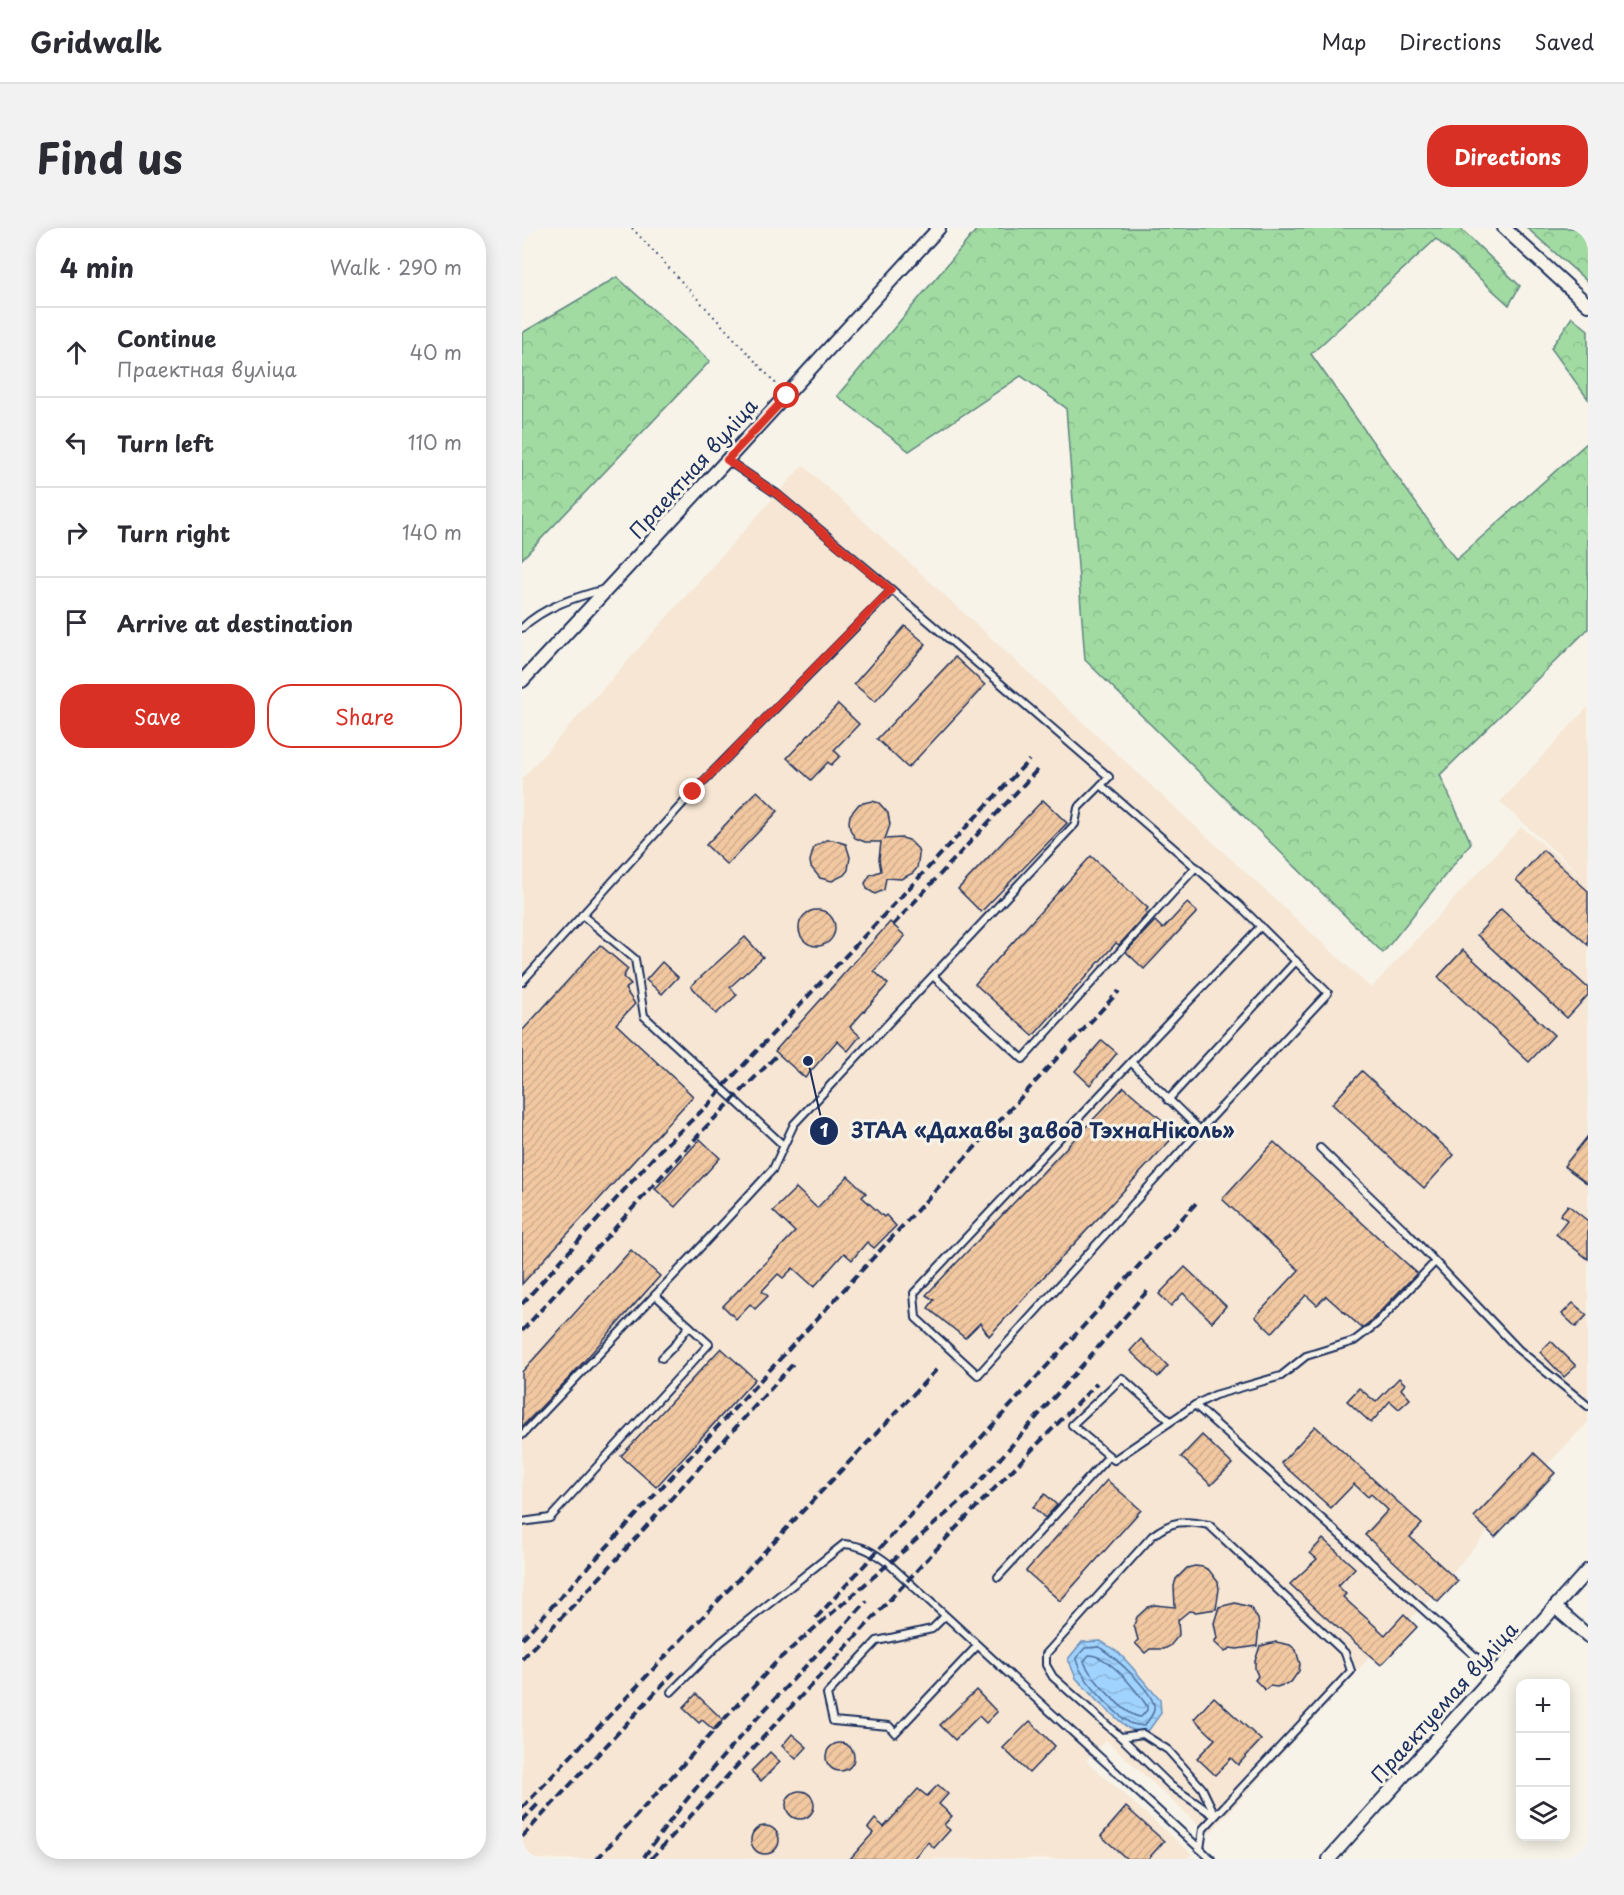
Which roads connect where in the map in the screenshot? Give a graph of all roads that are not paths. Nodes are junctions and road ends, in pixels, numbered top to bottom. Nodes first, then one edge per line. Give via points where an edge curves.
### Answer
1 (939, 228) edge
2 (1504, 228) edge
3 (1588, 304) edge
4 (727, 460) junction
5 (609, 588) junction
6 (891, 590) junction
7 (522, 628) edge
8 (522, 681) edge
9 (1101, 784) junction
10 (1196, 867) junction
11 (582, 915) junction
12 (1261, 926) junction
13 (1296, 961) junction
14 (933, 976) junction
15 (522, 982) edge
16 (1131, 1062) junction
17 (1168, 1100) junction
18 (1200, 1130) junction
19 (783, 1145) junction
20 (1320, 1148) dead end
21 (1435, 1262) junction
22 (656, 1295) junction
23 (689, 1326) junction
24 (662, 1358) dead end
25 (1194, 1405) junction
26 (1588, 1406) edge
27 (1170, 1421) junction
28 (522, 1435) edge
29 (1109, 1456) junction
30 (522, 1522) edge
31 (1588, 1570) edge
32 (998, 1577) dead end
33 (1555, 1607) junction
34 (945, 1616) junction
35 (1588, 1636) edge
36 (977, 1646) junction
37 (1495, 1674) junction
38 (671, 1692) dead end
39 (1121, 1737) junction
40 (1215, 1816) junction
41 (1200, 1849) junction
42 (1211, 1859) edge
43 (1329, 1859) edge

1 - 4 street, Праектная вуліца
2 - 3 street
4 - 5 street, Праектная вуліца
4 - 6 lane via 777,494
5 - 7 lane via 577,597 531,619
5 - 8 street, Праектная вуліца
6 - 9 lane via 1108,777
6 - 11 lane via 693,792
9 - 10 lane
9 - 14 lane via 1078,808 1075,824
10 - 12 lane
10 - 14 lane via 1023,1059
11 - 15 lane
11 - 19 lane via 634,959 644,1016
12 - 13 lane
12 - 16 lane
13 - 17 lane
13 - 18 lane via 1328,993
14 - 19 lane via 794,1124
16 - 17 lane
16 - 18 lane via 914,1293 916,1318 978,1375
17 - 18 lane
19 - 22 lane via 773,1169
20 - 21 lane
21 - 25 lane via 1376,1324 1354,1341 1306,1356 1281,1377 1215,1395
21 - 26 lane via 1520,1350
22 - 23 lane
22 - 28 lane
23 - 24 lane
23 - 30 lane via 709,1344 550,1518
25 - 27 lane
25 - 37 lane
27 - 29 lane via 1114,1460
27 - 29 lane via 1122,1378 1072,1425
29 - 32 lane
31 - 33 street, Праектуемая вуліца
33 - 35 street
33 - 37 street, Праектуемая вуліца
34 - 36 lane
34 - 36 lane via 932,1629 878,1641 827,1694 833,1720 888,1726 895,1733
34 - 38 lane via 875,1553 844,1544 721,1642
36 - 41 lane
37 - 43 street, Праектуемая вуліца
39 - 40 lane via 1171,1786
39 - 40 lane via 1143,1734 1168,1750 1202,1788
39 - 40 lane via 1053,1677 1046,1665 1046,1654 1165,1525 1189,1521 1209,1525 1345,1653 1351,1671
40 - 41 lane via 1203,1829
41 - 42 lane

